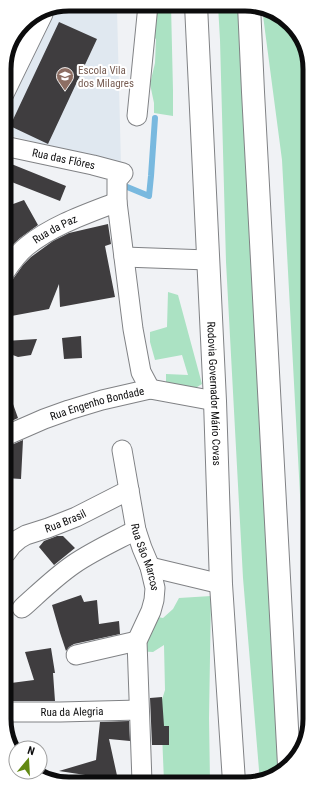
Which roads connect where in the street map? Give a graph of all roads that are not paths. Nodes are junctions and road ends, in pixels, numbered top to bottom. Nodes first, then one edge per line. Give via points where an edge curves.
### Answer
1 (147, 11) edge
2 (196, 11) edge
3 (249, 11) edge
4 (41, 19) edge
5 (11, 80) edge
6 (137, 116) dead end
7 (11, 147) edge
8 (118, 187) junction
9 (124, 257) junction
10 (208, 260) junction
11 (11, 263) edge
12 (150, 389) junction
13 (215, 401) junction
14 (11, 433) edge
15 (122, 450) dead end
16 (129, 490) junction
17 (136, 530) junction
18 (11, 546) edge
19 (150, 567) junction
20 (221, 584) junction
21 (22, 608) dead end
22 (137, 641) junction
23 (76, 655) dead end
24 (139, 710) junction
25 (11, 712) edge
26 (289, 757) edge
27 (142, 777) edge
28 (234, 777) edge

1 - 6 street
2 - 10 highway, Rodovia Governador Mário Covas
3 - 26 highway
4 - 5 street
7 - 8 street, Rua das Flôres via 93,165
8 - 9 street
8 - 11 street, Rua da Paz via 27,246
9 - 10 street
9 - 12 street via 140,372
10 - 13 highway, Rodovia Governador Mário Covas
12 - 13 street, Rua Engenho Bondade
12 - 14 street, Rua Engenho Bondade via 69,410
13 - 20 highway, Rodovia Governador Mário Covas
15 - 16 street, Rua São Marcos
16 - 17 street, Rua São Marcos
16 - 18 street, Rua Brasil via 76,517 26,535
17 - 19 street, Rua São Marcos
17 - 21 street via 74,564
19 - 20 street
19 - 22 street, Rua São Marcos via 155,588 154,600
20 - 28 highway, Rodovia Governador Mário Covas
22 - 23 street
22 - 24 street, Rua São Marcos
24 - 25 street, Rua da Alegria
24 - 27 street, Rua São Marcos

